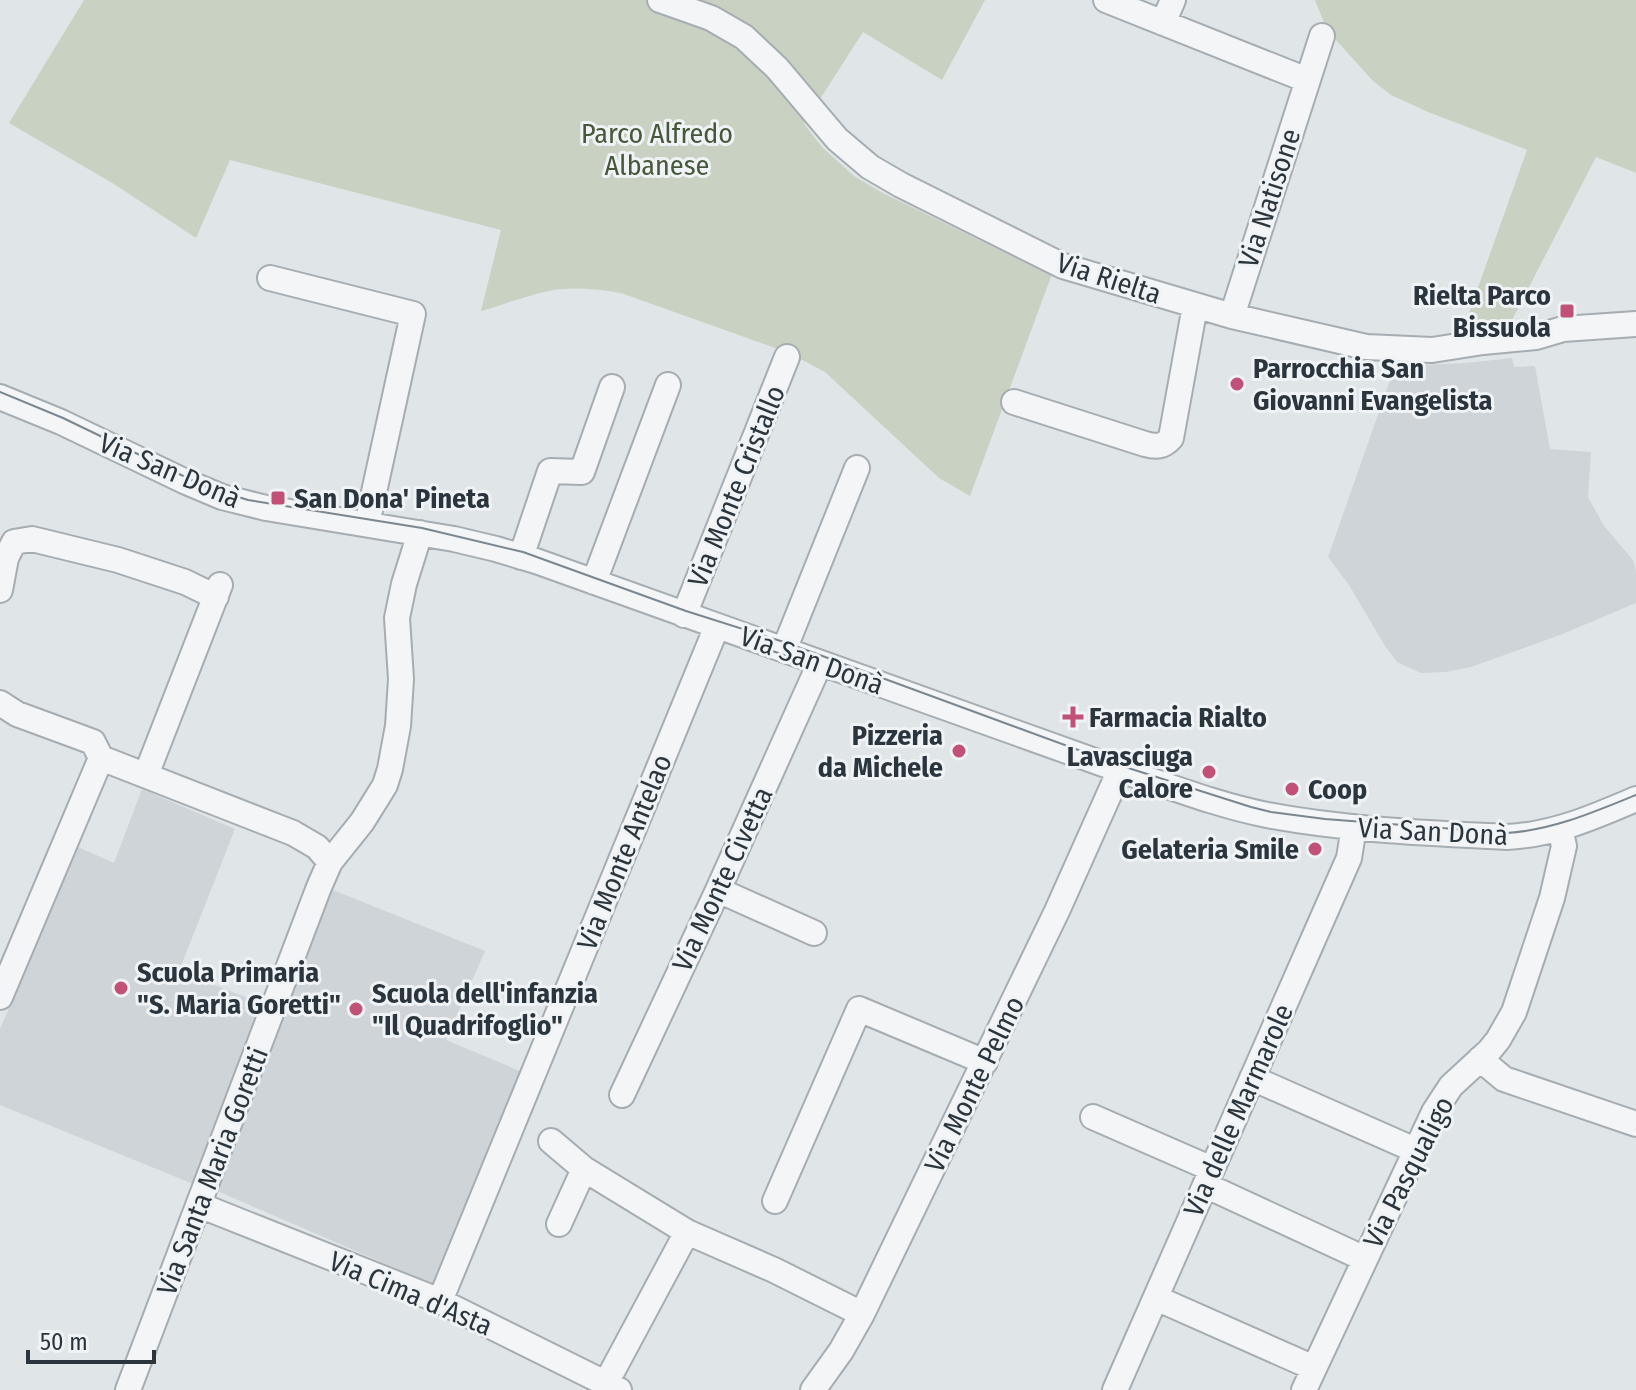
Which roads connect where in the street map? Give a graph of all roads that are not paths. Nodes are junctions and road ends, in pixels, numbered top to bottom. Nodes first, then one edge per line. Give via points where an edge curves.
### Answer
1 (660, 0) edge
2 (1106, 0) edge
3 (1173, 0) edge
4 (1163, 23) junction
5 (1322, 36) dead end
6 (1307, 80) junction
7 (270, 278) dead end
8 (1195, 306) junction
9 (1232, 316) junction
10 (1636, 324) edge
11 (787, 357) dead end
12 (668, 385) dead end
13 (612, 387) dead end
14 (0, 397) edge
15 (1014, 402) dead end
16 (857, 468) dead end
17 (367, 524) junction
18 (420, 533) junction
19 (521, 557) junction
20 (594, 582) junction
21 (0, 590) edge
22 (684, 615) junction
23 (717, 626) junction
24 (784, 650) junction
25 (820, 663) junction
26 (0, 703) edge
27 (101, 758) junction
28 (1120, 770) junction
29 (146, 775) junction
30 (1636, 799) edge
31 (362, 822) junction
32 (1354, 827) junction
33 (1560, 829) junction
34 (293, 833) junction
35 (330, 862) junction
36 (718, 890) junction
37 (814, 933) dead end
38 (0, 997) edge
39 (1480, 1059) junction
40 (985, 1062) junction
41 (1252, 1078) junction
42 (622, 1095) dead end
43 (1093, 1117) dead end
44 (1636, 1124) edge
45 (551, 1141) dead end
46 (1415, 1150) junction
47 (584, 1169) junction
48 (1208, 1177) junction
49 (775, 1201) dead end
50 (199, 1205) junction
51 (559, 1224) dead end
52 (687, 1232) junction
53 (1365, 1259) junction
54 (1156, 1298) junction
55 (440, 1301) junction
56 (862, 1314) junction
57 (1309, 1379) edge
58 (612, 1387) edge
59 (128, 1390) edge
60 (813, 1390) edge
61 (1115, 1390) edge

1 - 8 street, Via Rielta via 711,18 744,37 837,139 886,176 1063,266
2 - 4 street
3 - 4 street
4 - 6 street
5 - 6 street, Via Natisone
6 - 9 street, Via Natisone
7 - 17 street via 413,314
8 - 9 street, Via Rielta
8 - 15 street via 1166,443 1145,444
9 - 10 street, Via Rielta via 1396,350
11 - 22 street, Via Monte Cristallo
12 - 20 street
13 - 19 street via 582,472 550,471
14 - 17 street, Via San Donà via 222,497
16 - 24 street
17 - 18 street, Via San Donà
18 - 19 street, Via San Donà
18 - 31 street, Via Santa Maria Goretti via 397,618 401,679 392,758 385,785
19 - 20 street, Via San Donà
20 - 22 street, Via San Donà
21 - 29 street via 14,542 32,539 218,591
22 - 23 street, Via San Donà
23 - 24 street, Via San Donà
23 - 55 street, Via Monte Antelao
24 - 25 street, Via San Donà
25 - 28 street, Via San Donà
25 - 36 street, Via Monte Civetta
26 - 27 street via 93,742
27 - 29 street
27 - 38 street
28 - 32 street, Via San Donà via 1250,811
28 - 40 street, Via Monte Pelmo
29 - 34 street
30 - 33 street, Via San Donà
31 - 34 street via 322,834
31 - 35 street, Via Santa Maria Goretti
32 - 33 street, Via San Donà via 1507,837
32 - 41 street, Via delle Marmarole via 1349,858
33 - 39 street, Via Pasqualigo via 1564,846 1559,872 1521,995 1507,1027
34 - 35 street
35 - 50 street, Via Santa Maria Goretti
36 - 37 street
36 - 42 street, Via Monte Civetta
39 - 44 street via 1504,1079
39 - 46 street, Via Pasqualigo via 1442,1097
40 - 49 street via 859,1009
40 - 56 street, Via Monte Pelmo
41 - 46 street
41 - 48 street, Via delle Marmarole
43 - 48 street
45 - 47 street
46 - 53 street, Via Pasqualigo
47 - 51 street
47 - 52 street
48 - 53 street
48 - 54 street, Via delle Marmarole
50 - 55 street, Via Cima d'Asta
50 - 59 street, Via Santa Maria Goretti
52 - 56 street
52 - 58 street
53 - 57 street, Via Pasqualigo
54 - 57 street
54 - 61 street, Via delle Marmarole
55 - 58 street, Via Cima d'Asta
56 - 60 street, Via Monte Pelmo

